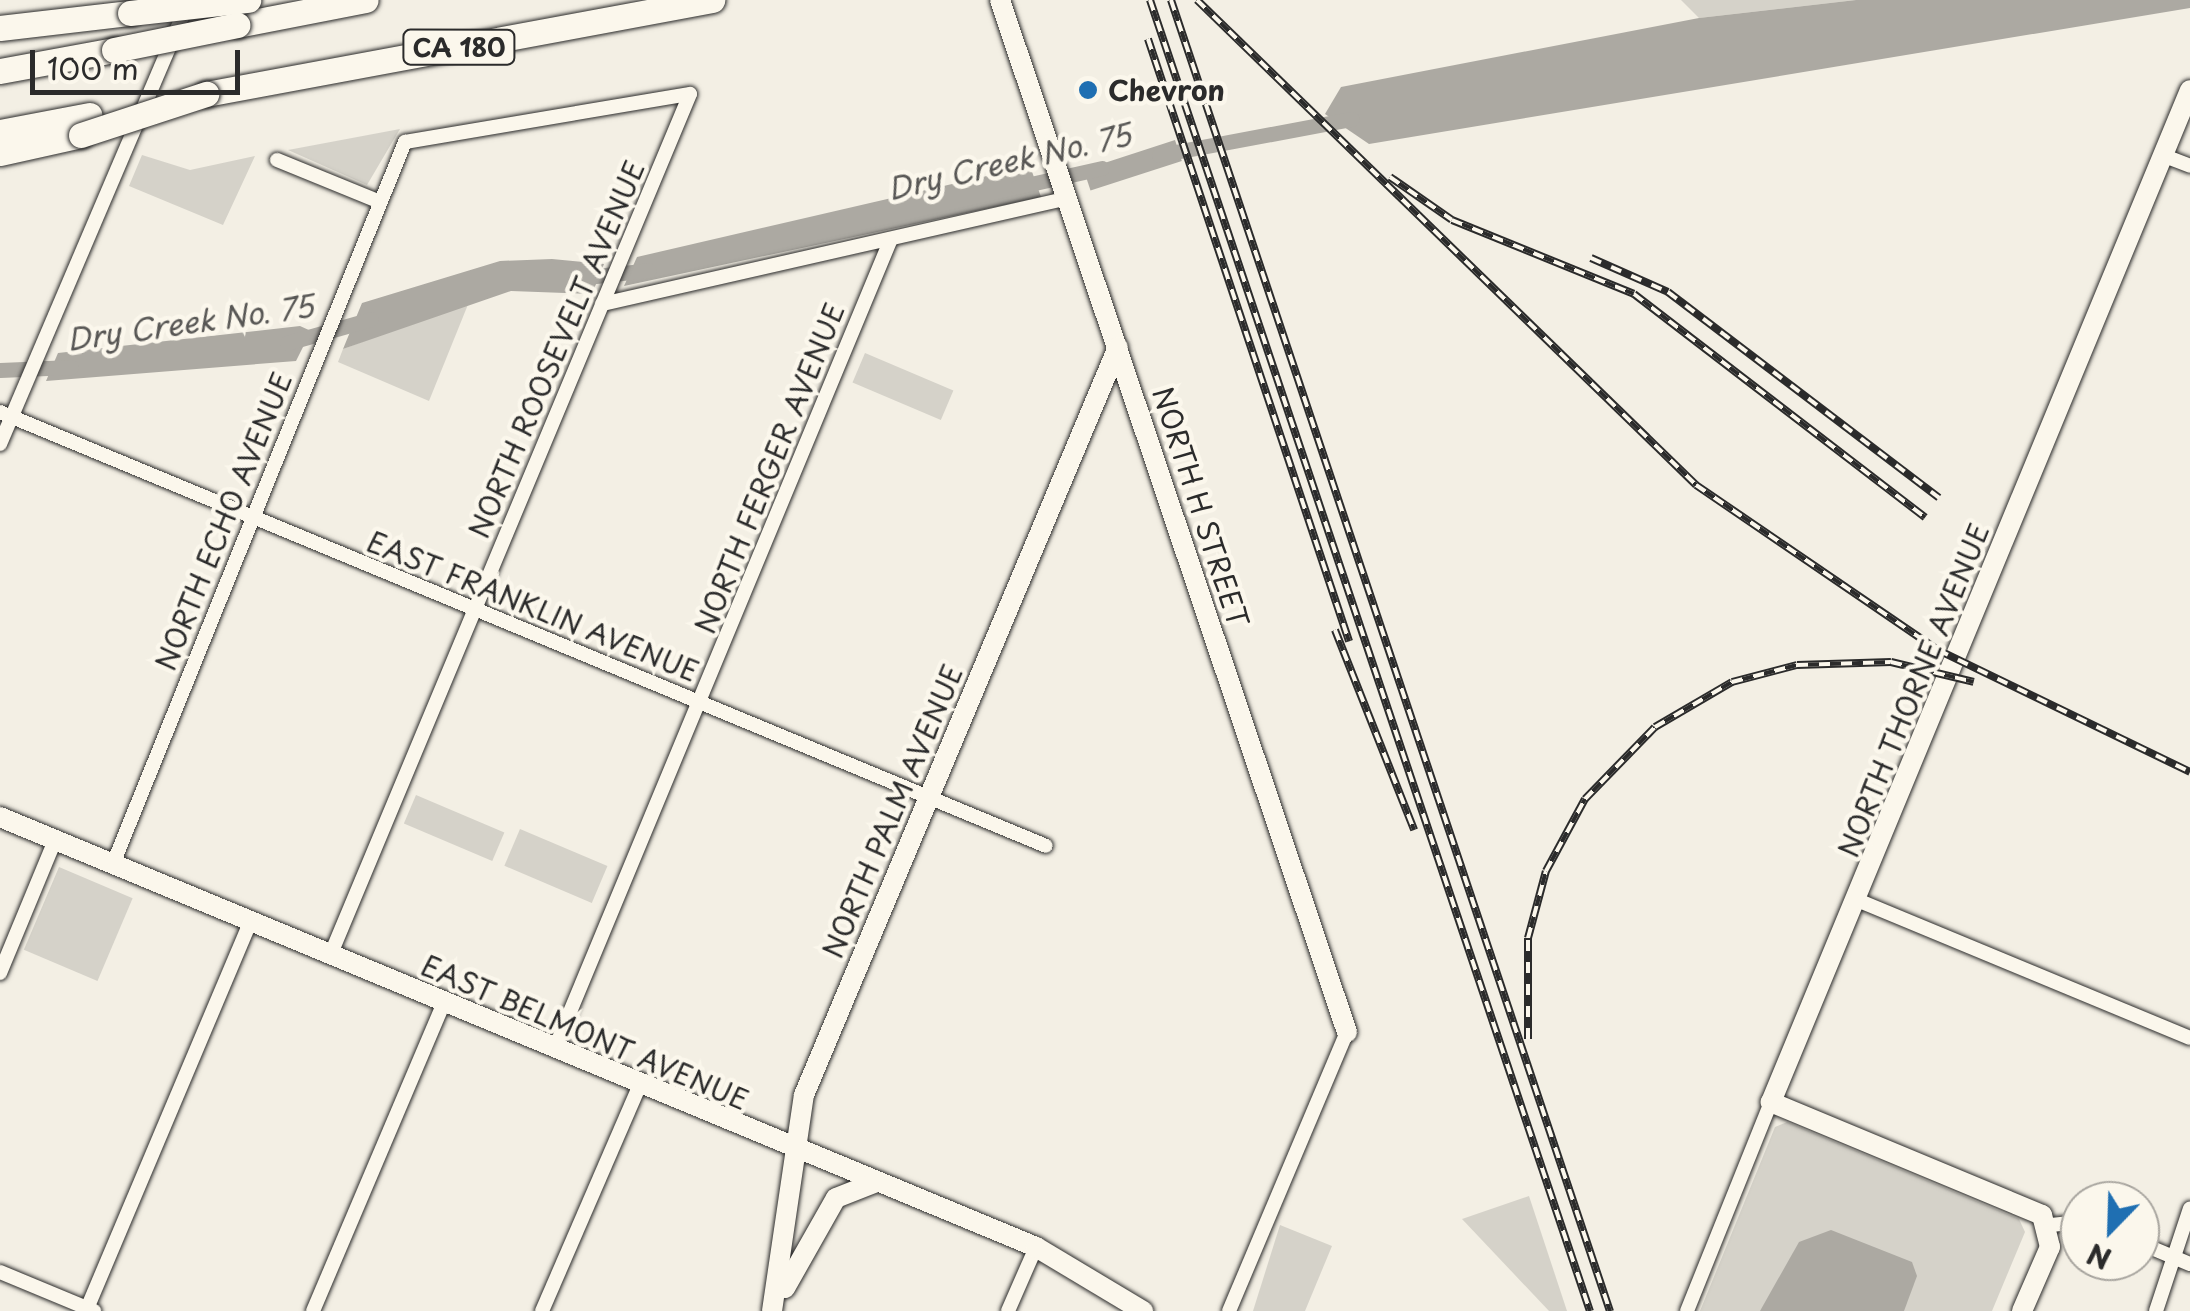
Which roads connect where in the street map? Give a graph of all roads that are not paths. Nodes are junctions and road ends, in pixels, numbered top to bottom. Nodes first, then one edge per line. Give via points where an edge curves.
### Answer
1 (189, 0) edge
2 (250, 0) edge
3 (366, 0) edge
4 (712, 0) edge
5 (1000, 0) edge
6 (0, 28) edge
7 (0, 71) edge
8 (2190, 90) edge
9 (690, 94) joint
10 (85, 125) junction
11 (0, 132) edge
12 (0, 153) edge
13 (2162, 155) junction
14 (277, 160) dead end
15 (2190, 166) edge
16 (1066, 200) junction
17 (380, 202) junction
18 (891, 239) junction
19 (602, 304) junction
20 (1118, 347) junction
21 (6, 414) edge
22 (0, 444) edge
23 (250, 516) junction
24 (474, 610) junction
25 (700, 702) junction
26 (927, 796) junction
27 (0, 817) edge
28 (55, 840) junction
29 (1046, 846) dead end
30 (113, 864) junction
31 (1857, 900) junction
32 (250, 922) junction
33 (330, 956) junction
34 (0, 973) edge
35 (444, 1003) junction
36 (1347, 1032) joint
37 (2190, 1038) edge
38 (554, 1048) junction
39 (640, 1084) junction
40 (1771, 1102) junction
41 (791, 1148) junction
42 (876, 1182) junction
43 (2190, 1208) edge
44 (2060, 1224) edge
45 (2050, 1225) junction
46 (1036, 1247) junction
47 (2160, 1251) edge
48 (2173, 1257) junction
49 (2190, 1264) edge
50 (0, 1272) edge
51 (774, 1307) edge
52 (89, 1310) edge
53 (314, 1311) edge
54 (542, 1311) edge
55 (1008, 1311) edge
56 (1142, 1311) edge
57 (1228, 1311) edge
58 (1687, 1311) edge
59 (2022, 1311) edge
60 (2156, 1311) edge

1 - 21 street via 36,359
2 - 6 highway, bridge
3 - 7 highway, bridge
4 - 10 highway, CA 180, bridge via 206,94
5 - 16 main road, NORTH H STREET
8 - 13 main road, NORTH THORNE AVENUE
9 - 17 street, NORTH ECHO AVENUE via 406,142
9 - 19 street, NORTH ROOSEVELT AVENUE
10 - 11 highway, CA 180
10 - 12 highway
13 - 15 street
13 - 31 main road, NORTH THORNE AVENUE
14 - 17 street
16 - 18 street
16 - 20 main road, NORTH H STREET
17 - 23 street, NORTH ECHO AVENUE
18 - 19 street
18 - 25 street, NORTH FERGER AVENUE
19 - 24 street, NORTH ROOSEVELT AVENUE
20 - 26 main road, NORTH PALM AVENUE
20 - 36 main road, NORTH H STREET
21 - 22 street
21 - 23 street, EAST FRANKLIN AVENUE
23 - 24 street, EAST FRANKLIN AVENUE
23 - 30 street, NORTH ECHO AVENUE
24 - 25 street, EAST FRANKLIN AVENUE
24 - 33 street, NORTH ROOSEVELT AVENUE
25 - 26 street, EAST FRANKLIN AVENUE
25 - 38 street, NORTH FERGER AVENUE
26 - 29 street, EAST FRANKLIN AVENUE
26 - 41 main road, NORTH PALM AVENUE
27 - 28 main road, EAST BELMONT AVENUE
28 - 30 main road, EAST BELMONT AVENUE
28 - 34 street
30 - 32 main road, EAST BELMONT AVENUE
31 - 37 street
31 - 40 main road, NORTH THORNE AVENUE
32 - 33 main road, EAST BELMONT AVENUE
32 - 52 street
33 - 35 main road, EAST BELMONT AVENUE
35 - 38 main road, EAST BELMONT AVENUE
35 - 53 street
36 - 57 street
38 - 39 main road, EAST BELMONT AVENUE
39 - 41 main road, EAST BELMONT AVENUE
39 - 54 street
40 - 45 main road via 2030,1208
40 - 58 street, NORTH THORNE AVENUE
41 - 42 main road, EAST BELMONT AVENUE
41 - 51 main road, NORTH PALM AVENUE
42 - 46 main road, EAST BELMONT AVENUE
42 - 51 main road via 836,1198
43 - 48 street
44 - 45 street
45 - 59 main road
46 - 55 street
46 - 56 main road, EAST BELMONT AVENUE
47 - 48 street
48 - 49 street
48 - 60 street
50 - 52 street

